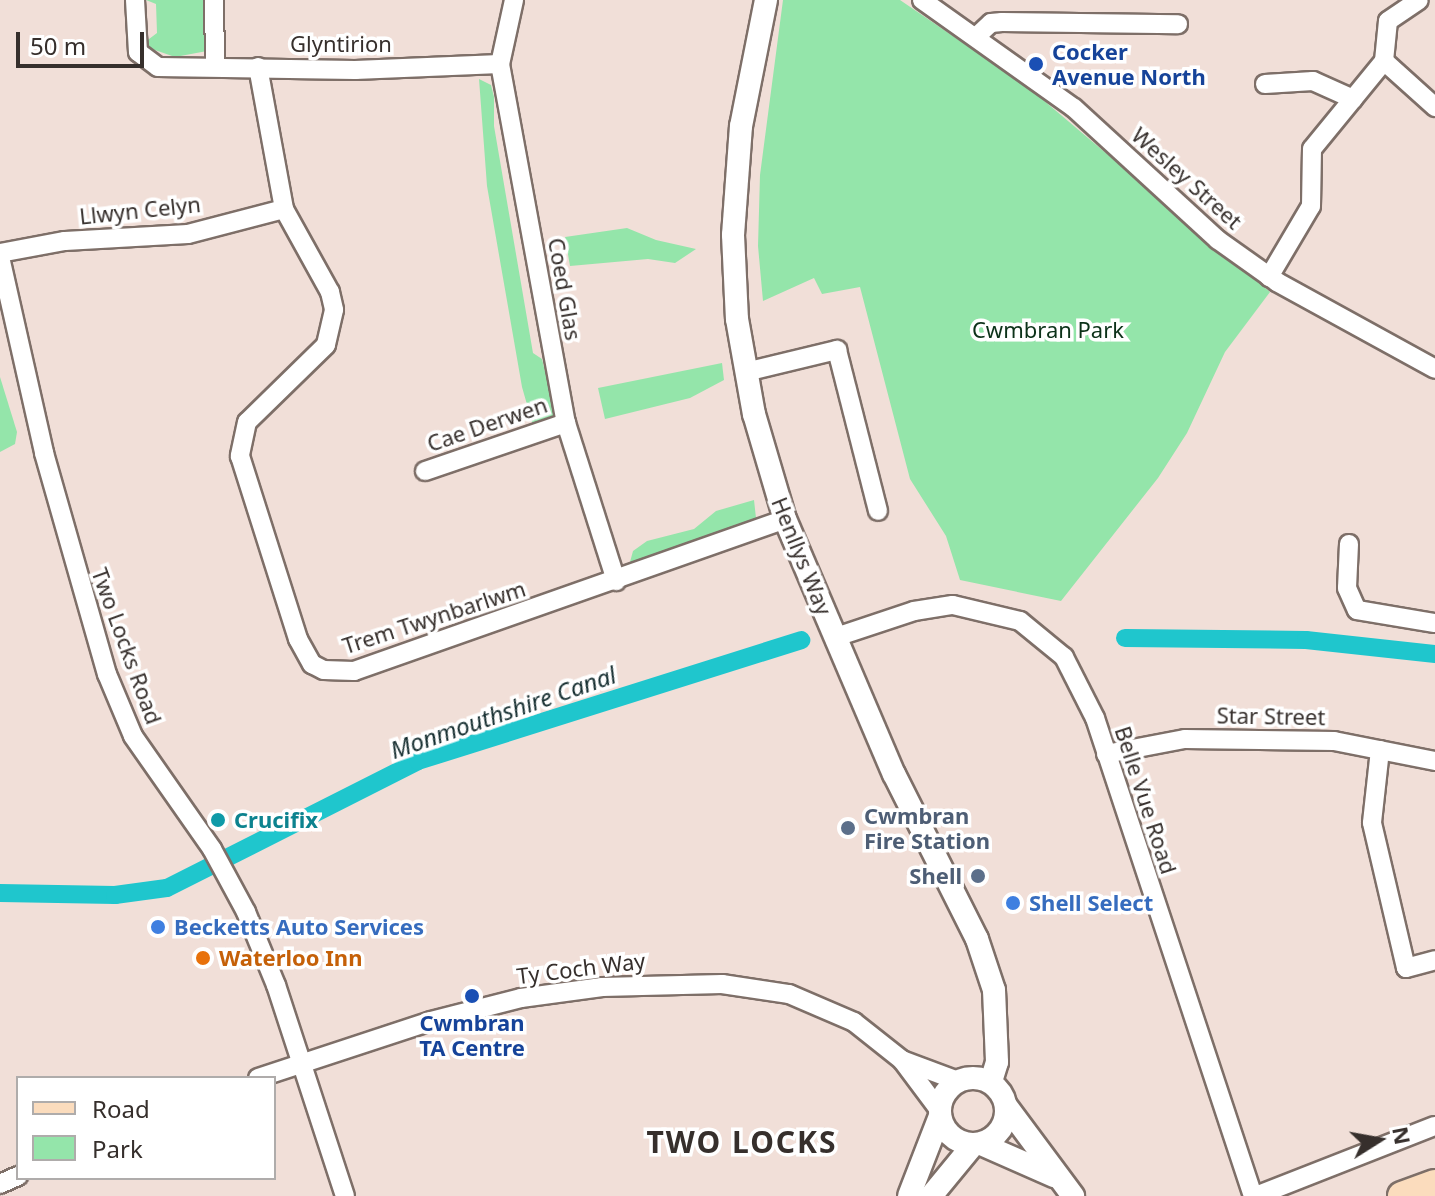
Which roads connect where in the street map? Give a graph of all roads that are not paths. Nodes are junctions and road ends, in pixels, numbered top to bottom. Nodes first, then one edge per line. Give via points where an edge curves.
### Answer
1 (135, 0) edge
2 (214, 0) edge
3 (514, 0) edge
4 (766, 0) edge
5 (922, 0) edge
6 (1419, 0) edge
7 (1178, 24) dead end
8 (977, 36) junction
9 (1384, 61) junction
10 (500, 64) junction
11 (215, 66) junction
12 (258, 67) junction
13 (1265, 84) dead end
14 (1353, 99) junction
15 (1435, 107) edge
16 (284, 209) junction
17 (0, 255) edge
18 (1269, 277) junction
19 (1435, 369) edge
20 (746, 372) junction
21 (566, 423) junction
22 (425, 471) dead end
23 (878, 511) dead end
24 (785, 519) junction
25 (1349, 544) dead end
26 (616, 581) junction
27 (1435, 623) edge
28 (836, 637) junction
29 (1380, 750) junction
30 (1106, 754) junction
31 (1435, 761) edge
32 (1435, 960) edge
33 (902, 1060) junction
34 (303, 1064) junction
35 (264, 1076) edge
36 (958, 1081) junction
37 (991, 1082) junction
38 (1007, 1107) junction
39 (940, 1113) junction
40 (1435, 1126) edge
41 (977, 1144) junction
42 (1435, 1184) edge
43 (1067, 1189) edge
44 (345, 1196) edge
45 (909, 1196) edge
46 (931, 1196) edge
47 (1254, 1196) edge
48 (1402, 1196) edge

1 - 11 street, Glyntirion via 138,52 158,67
2 - 11 street
3 - 10 street, Coed Glas
4 - 20 street, Henllys Way via 752,55 735,186 734,274
5 - 8 street, Wesley Street
6 - 9 street via 1388,21
7 - 8 street via 1002,22 991,23
8 - 18 street, Wesley Street via 1074,108 1218,240
9 - 14 street
9 - 15 street
10 - 12 street, Glyntirion
10 - 21 street, Coed Glas
11 - 12 street, Glyntirion
12 - 16 street, Trem Twynbarlwm
13 - 14 street via 1313,81
14 - 18 street via 1310,153 1311,206
16 - 17 street, Llwyn Celyn via 188,234 65,241
16 - 26 street, Trem Twynbarlwm via 330,292 333,327 326,345 256,409 247,422 240,456 298,639 312,664 354,671
17 - 34 street, Two Locks Road via 47,467 107,674 133,736 227,874 263,953
18 - 19 street, Wesley Street
20 - 23 street via 837,350
20 - 24 street, Henllys Way
21 - 22 street, Cae Derwen
21 - 26 street, Coed Glas
24 - 26 street, Trem Twynbarlwm
24 - 28 street, Henllys Way
25 - 27 street via 1347,588 1357,610
28 - 30 street, Belle Vue Road via 936,606 973,607 1020,621 1049,641 1077,677
28 - 37 street, Henllys Way via 894,774 981,952 994,990 997,1062
29 - 30 street, Star Street via 1334,741 1206,739
29 - 31 street, Star Street
29 - 32 street via 1372,823 1406,968
30 - 47 street, Belle Vue Road
33 - 34 street, Ty Coch Way via 854,1022 789,994 740,985 665,983 488,1005
33 - 36 street, Ty Coch Way
33 - 39 street, Ty Coch Way
34 - 35 street, Ty Coch Way
34 - 44 street, Two Locks Road
36 - 37 street
36 - 39 street via 945,1093
37 - 38 street
38 - 41 street via 998,1134
38 - 43 street
39 - 41 street via 955,1139
39 - 45 street
40 - 47 street
41 - 43 street via 1041,1167
41 - 46 street
42 - 48 main road

